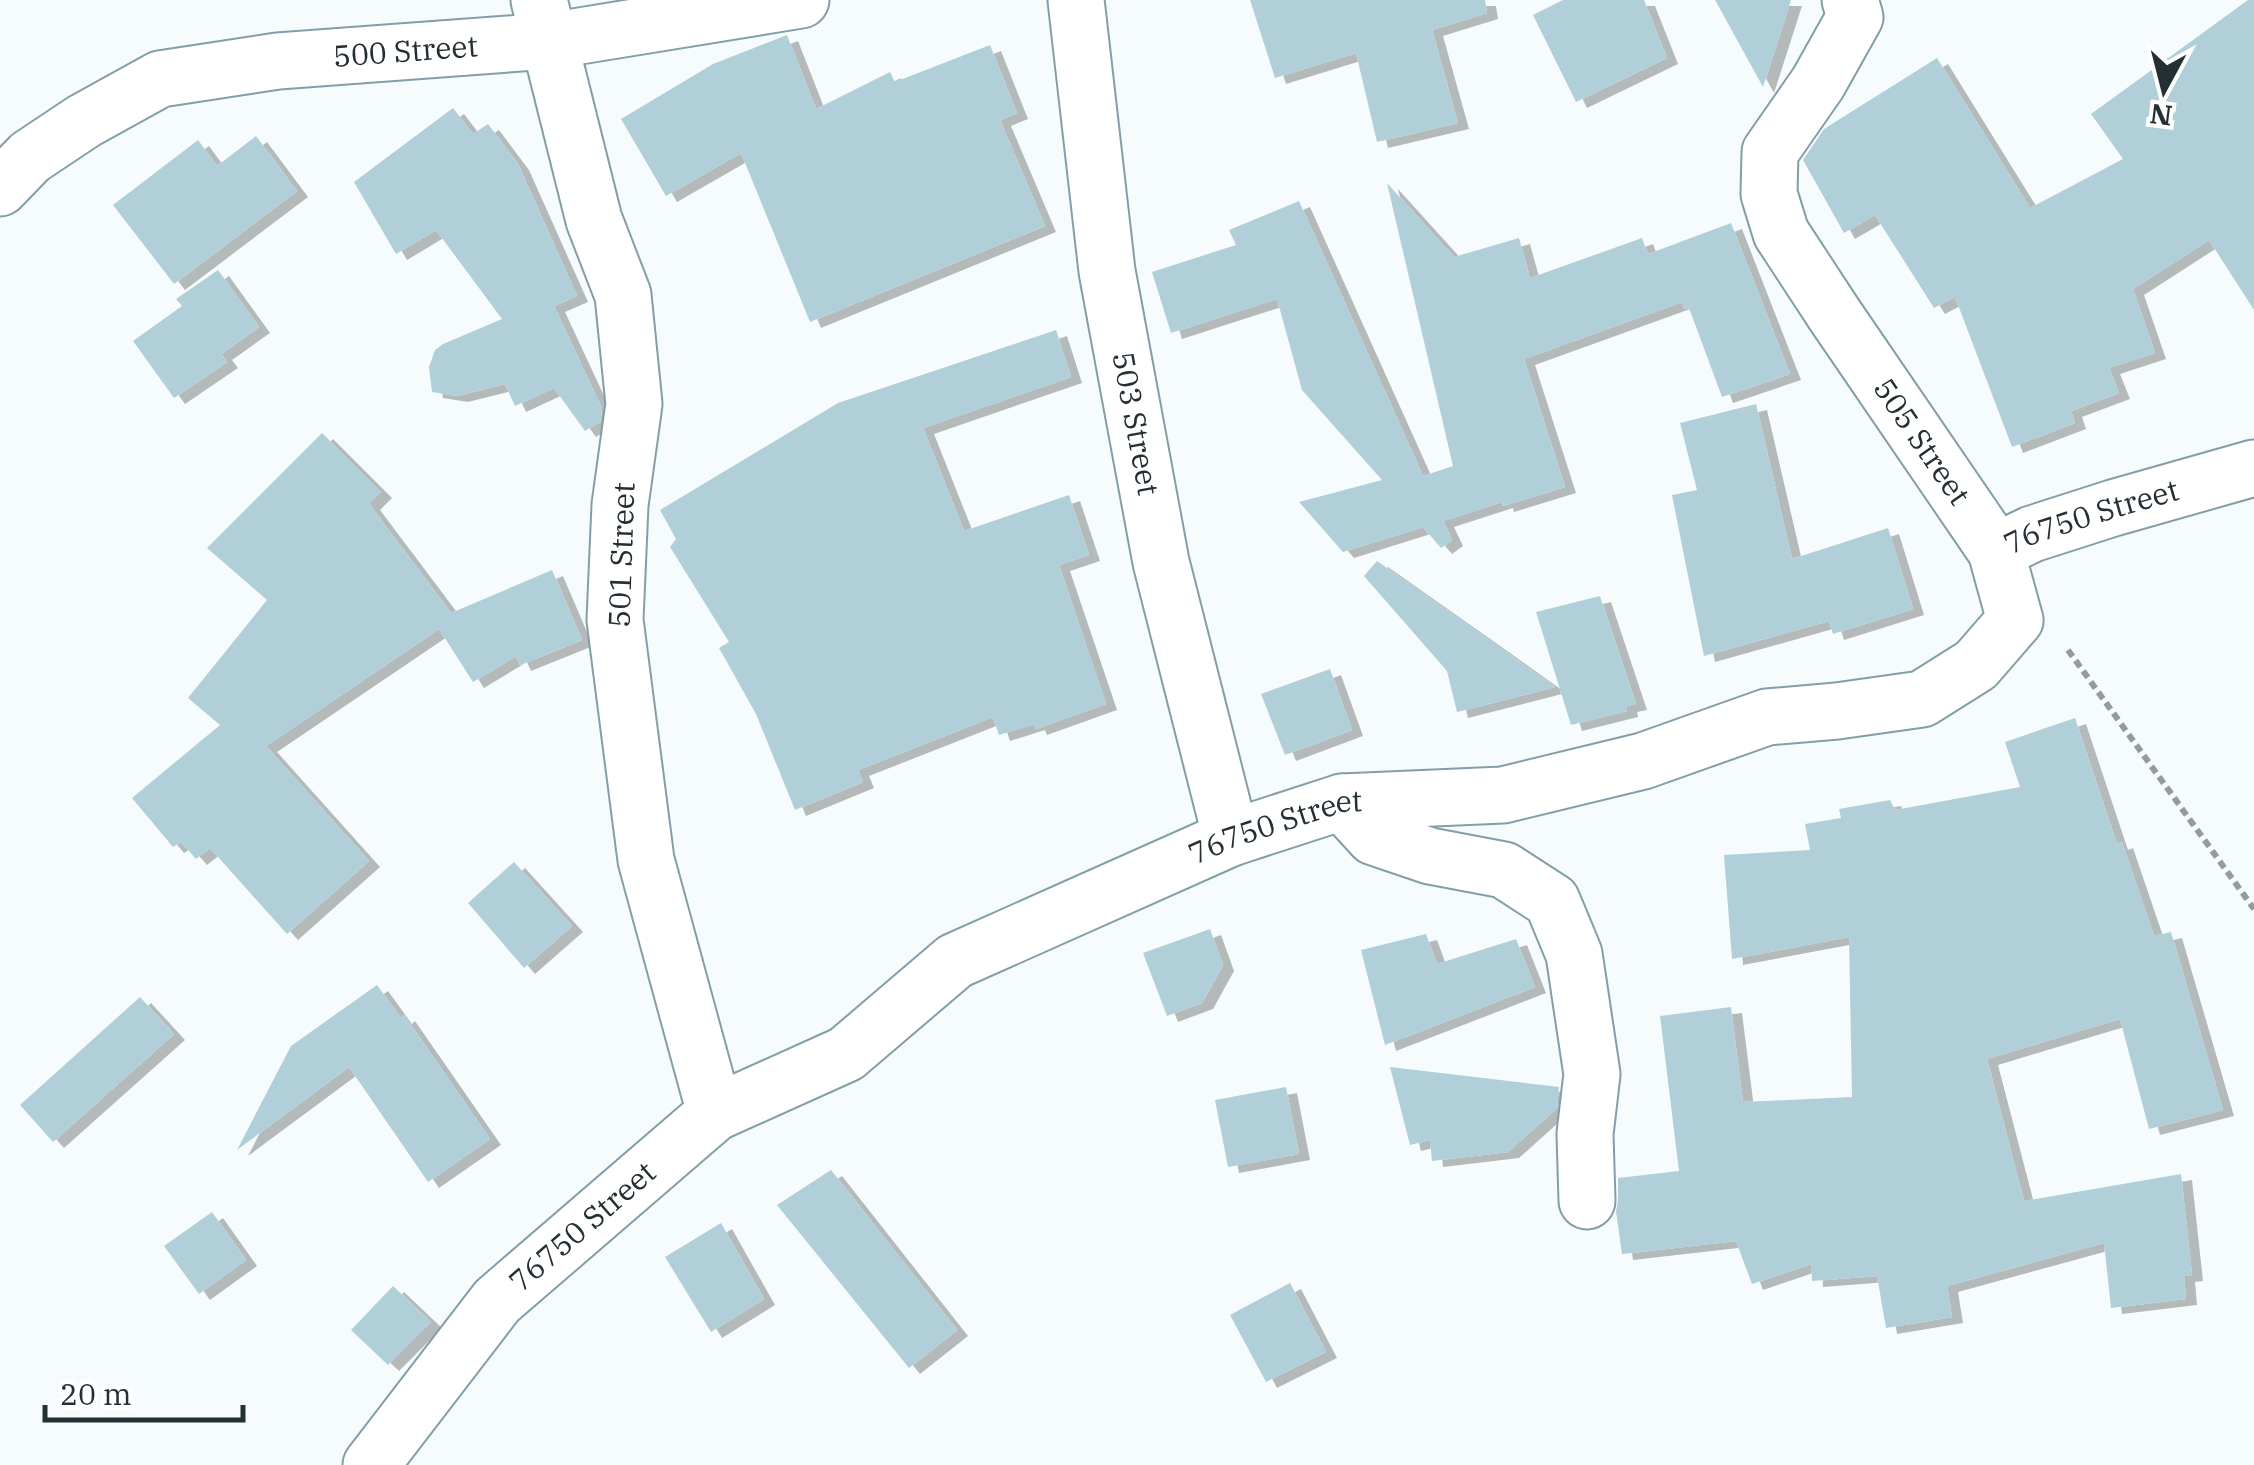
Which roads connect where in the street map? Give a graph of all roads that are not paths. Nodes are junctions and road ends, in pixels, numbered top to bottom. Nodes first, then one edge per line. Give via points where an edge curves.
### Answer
1 (801, 0) edge
2 (1076, 0) edge
3 (1850, 0) edge
4 (544, 20) edge
5 (15, 172) edge
6 (2254, 468) edge
7 (1996, 551) junction
8 (1342, 802) junction
9 (1231, 838) junction
10 (715, 1113) junction
11 (1587, 1201) dead end
12 (371, 1465) edge

1 - 4 street, 500 Street
2 - 9 street, 503 Street via 1121,348 1161,562
3 - 7 street, 505 Street via 1855,17 1770,152 1769,194 1781,233
4 - 5 street, 500 Street via 160,79 84,121
4 - 10 street, 501 Street via 594,220 623,295 634,404 620,505 615,620 646,860
6 - 7 street, 76750 Street via 2032,534
7 - 8 street, 76750 Street via 2015,620 1976,665 1922,699 1767,717 1643,761 1502,795
8 - 9 street, 76750 Street
8 - 11 street via 1374,837 1504,870 1552,900 1574,954 1592,1074
9 - 10 street, 76750 Street via 955,961 846,1054
10 - 12 street, 76750 Street via 497,1301

